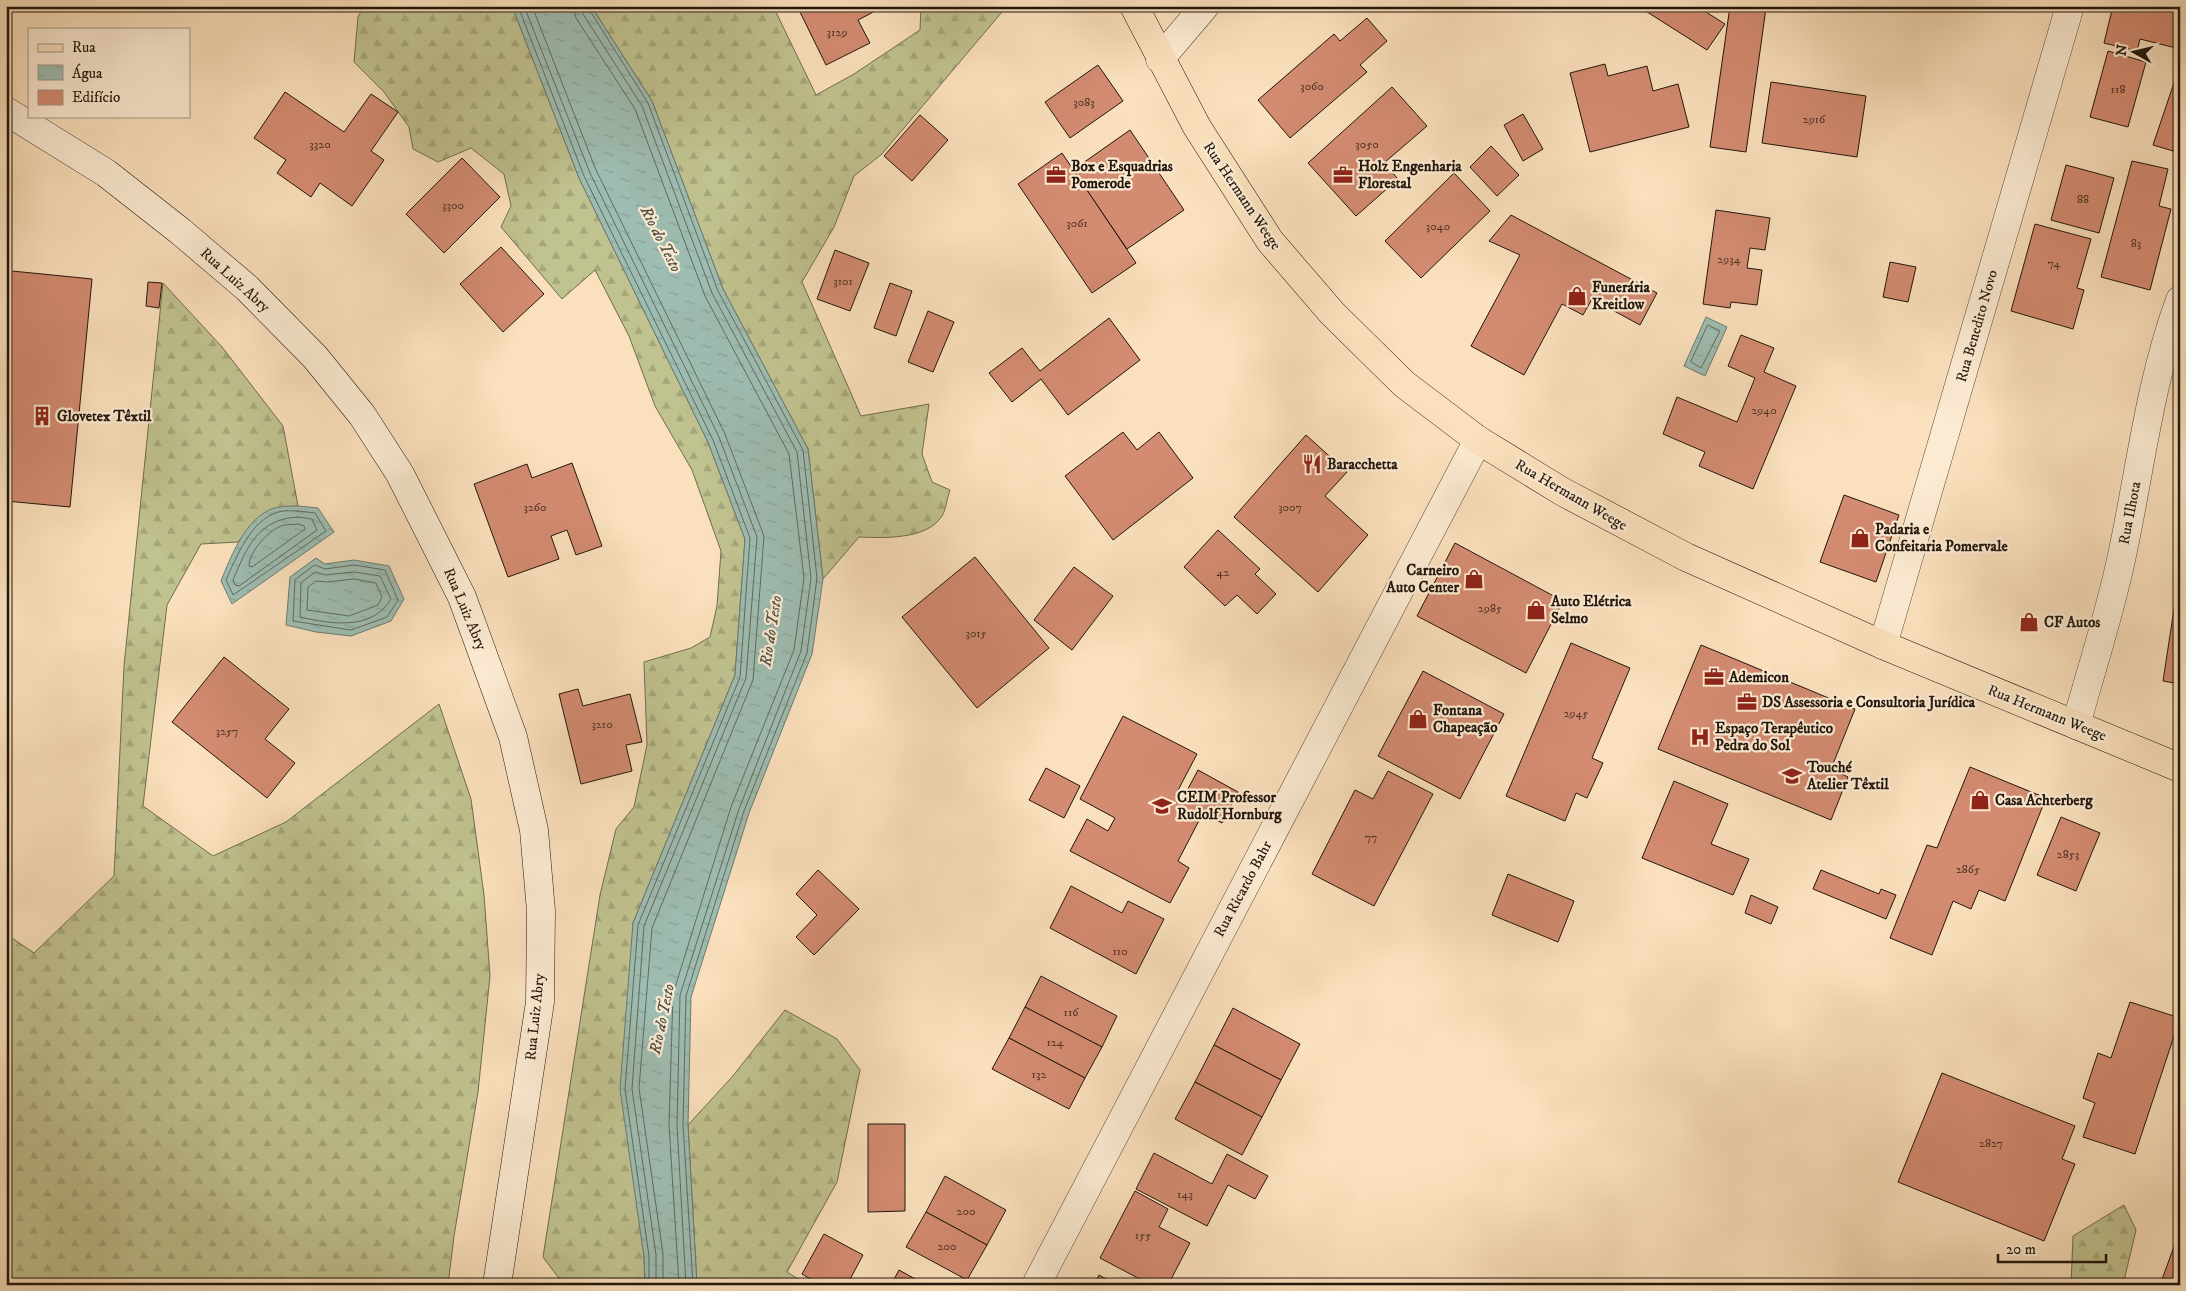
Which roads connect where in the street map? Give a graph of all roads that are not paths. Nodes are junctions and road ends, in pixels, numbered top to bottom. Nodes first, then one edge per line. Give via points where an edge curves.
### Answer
1 (1134, 6) edge
2 (1204, 6) edge
3 (2070, 6) edge
4 (1160, 59) junction
5 (6, 111) edge
6 (2180, 300) edge
7 (1478, 440) junction
8 (1883, 645) junction
9 (2076, 725) junction
10 (2180, 768) edge
11 (497, 1285) edge
12 (1036, 1285) edge

1 - 4 main road, Rua Hermann Weege
2 - 4 street
3 - 8 street, Rua Benedito Novo
4 - 7 main road, Rua Hermann Weege via 1196,127 1270,241 1332,313 1404,384
5 - 11 street, Rua Luiz Abry via 106,173 180,231 247,288 316,357 362,415 400,474 462,597 513,737 534,830 541,911 540,1002
6 - 9 street, Rua Ilhota via 2156,379 2121,560
7 - 8 main road, Rua Hermann Weege via 1628,528 1787,604
7 - 12 street, Rua Ricardo Bahr
8 - 9 main road, Rua Hermann Weege
9 - 10 main road, Rua Hermann Weege

